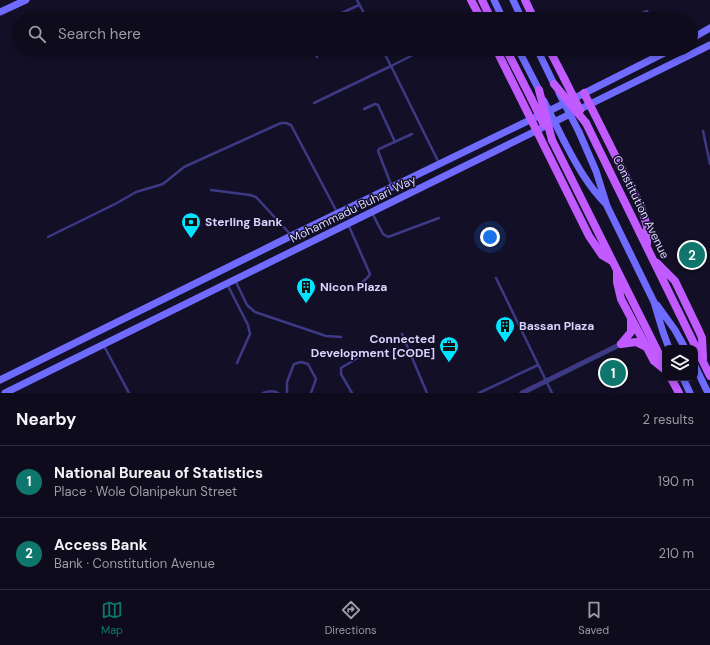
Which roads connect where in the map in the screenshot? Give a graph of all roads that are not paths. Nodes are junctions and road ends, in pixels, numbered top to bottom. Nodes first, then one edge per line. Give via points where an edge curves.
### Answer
1 (26, 0) edge
2 (357, 0) edge
3 (471, 0) edge
4 (482, 0) edge
5 (494, 0) edge
6 (513, 0) edge
7 (524, 0) edge
8 (359, 5) junction
9 (0, 12) edge
10 (344, 12) edge
11 (363, 12) edge
12 (477, 12) edge
13 (488, 12) edge
14 (500, 12) edge
15 (519, 12) edge
16 (530, 12) edge
17 (710, 28) edge
18 (698, 35) edge
19 (710, 45) edge
20 (698, 51) edge
21 (386, 56) edge
22 (411, 56) edge
23 (500, 56) edge
24 (510, 56) edge
25 (522, 56) edge
26 (540, 56) edge
27 (553, 56) edge
28 (656, 56) edge
29 (688, 56) edge
30 (391, 66) junction
31 (554, 84) junction
32 (539, 90) junction
33 (584, 93) junction
34 (314, 103) dead end
35 (589, 105) junction
36 (364, 109) dead end
37 (532, 119) junction
38 (586, 123) junction
39 (537, 131) junction
40 (703, 131) dead end
41 (412, 134) dead end
42 (552, 140) junction
43 (395, 142) junction
44 (440, 164) junction
45 (710, 164) edge
46 (392, 187) junction
47 (211, 190) dead end
48 (607, 206) junction
49 (371, 212) junction
50 (338, 214) junction
51 (328, 218) junction
52 (439, 218) dead end
53 (348, 224) junction
54 (334, 231) junction
55 (291, 236) junction
56 (48, 237) dead end
57 (647, 247) junction
58 (615, 266) junction
59 (496, 278) dead end
60 (234, 279) junction
61 (227, 283) junction
62 (354, 290) dead end
63 (654, 302) junction
64 (631, 318) junction
65 (110, 326) junction
66 (402, 334) dead end
67 (341, 337) dead end
68 (115, 338) junction
69 (103, 344) junction
70 (621, 344) junction
71 (668, 345) edge
72 (683, 345) edge
73 (646, 347) junction
74 (361, 356) dead end
75 (662, 360) edge
76 (237, 363) dead end
77 (538, 366) junction
78 (662, 368) edge
79 (698, 372) edge
80 (710, 376) edge
81 (0, 380) edge
82 (546, 381) junction
83 (673, 381) edge
84 (684, 381) edge
85 (5, 393) edge
86 (129, 393) edge
87 (263, 393) edge
88 (278, 393) edge
89 (287, 393) edge
90 (311, 393) edge
91 (352, 393) edge
92 (428, 393) edge
93 (479, 393) edge
94 (522, 393) edge
95 (552, 393) edge
96 (679, 393) edge
97 (690, 393) edge
98 (708, 393) edge

1 - 9 main road
2 - 8 lane
3 - 12 main road
4 - 13 main road
5 - 14 main road
6 - 15 main road
7 - 16 main road
8 - 10 lane
8 - 11 lane
17 - 18 main road
19 - 20 main road, Mohammadu Buhari Way
21 - 30 lane
22 - 30 lane
23 - 37 main road
24 - 42 main road, bridge
25 - 32 main road, Constitution Avenue
26 - 31 main road, Constitution Avenue
27 - 38 main road, Constitution Avenue, bridge
28 - 33 main road, Mohammadu Buhari Way
29 - 35 main road, Mohammadu Buhari Way
30 - 34 lane
30 - 44 lane
31 - 38 main road, bridge
31 - 48 main road, Constitution Avenue, bridge via 596,171
32 - 42 main road, bridge
32 - 48 main road, Constitution Avenue, bridge via 585,180
33 - 35 main road
33 - 37 main road, Mohammadu Buhari Way
35 - 39 main road, Mohammadu Buhari Way
35 - 57 main road via 640,207 646,226
36 - 43 lane via 378,105
37 - 39 main road
37 - 44 main road, Mohammadu Buhari Way
38 - 57 main road, Constitution Avenue
39 - 49 main road, Mohammadu Buhari Way
39 - 58 main road via 589,236 602,255
40 - 45 lane
41 - 43 lane
42 - 58 main road
43 - 46 lane via 378,151
44 - 46 main road, Mohammadu Buhari Way
46 - 50 main road, Mohammadu Buhari Way
47 - 55 lane via 256,197
48 - 63 main road, Constitution Avenue
49 - 52 lane via 383,234 388,237
49 - 53 main road, Mohammadu Buhari Way
50 - 51 main road, Mohammadu Buhari Way
50 - 56 lane via 291,125 281,123 184,167 163,184 136,192 117,204
51 - 54 main road
51 - 55 main road, Mohammadu Buhari Way
53 - 54 main road, Mohammadu Buhari Way
53 - 62 lane via 370,274
54 - 60 main road, Mohammadu Buhari Way
55 - 65 main road, Mohammadu Buhari Way
57 - 80 main road, Constitution Avenue via 654,261 675,281 697,325 702,338 703,363
58 - 64 main road via 618,291
58 - 75 main road
59 - 77 lane
60 - 61 main road, Mohammadu Buhari Way
60 - 67 lane via 247,305 255,312 326,336
61 - 68 main road, Mohammadu Buhari Way
61 - 76 lane via 250,334
63 - 71 main road, Constitution Avenue
63 - 72 main road, Constitution Avenue
64 - 70 main road via 631,332
64 - 73 main road
65 - 68 main road
65 - 81 main road, Mohammadu Buhari Way
66 - 92 lane
68 - 69 main road, Mohammadu Buhari Way
69 - 85 main road, Mohammadu Buhari Way
69 - 86 lane
70 - 73 main road via 636,342
70 - 82 street
73 - 78 main road via 654,361
74 - 91 lane via 340,368
77 - 82 lane
77 - 93 lane
79 - 98 main road
82 - 94 street
82 - 95 lane
83 - 96 main road
84 - 97 main road
87 - 88 lane
89 - 90 lane via 287,382 294,364 301,362 308,364 316,379

